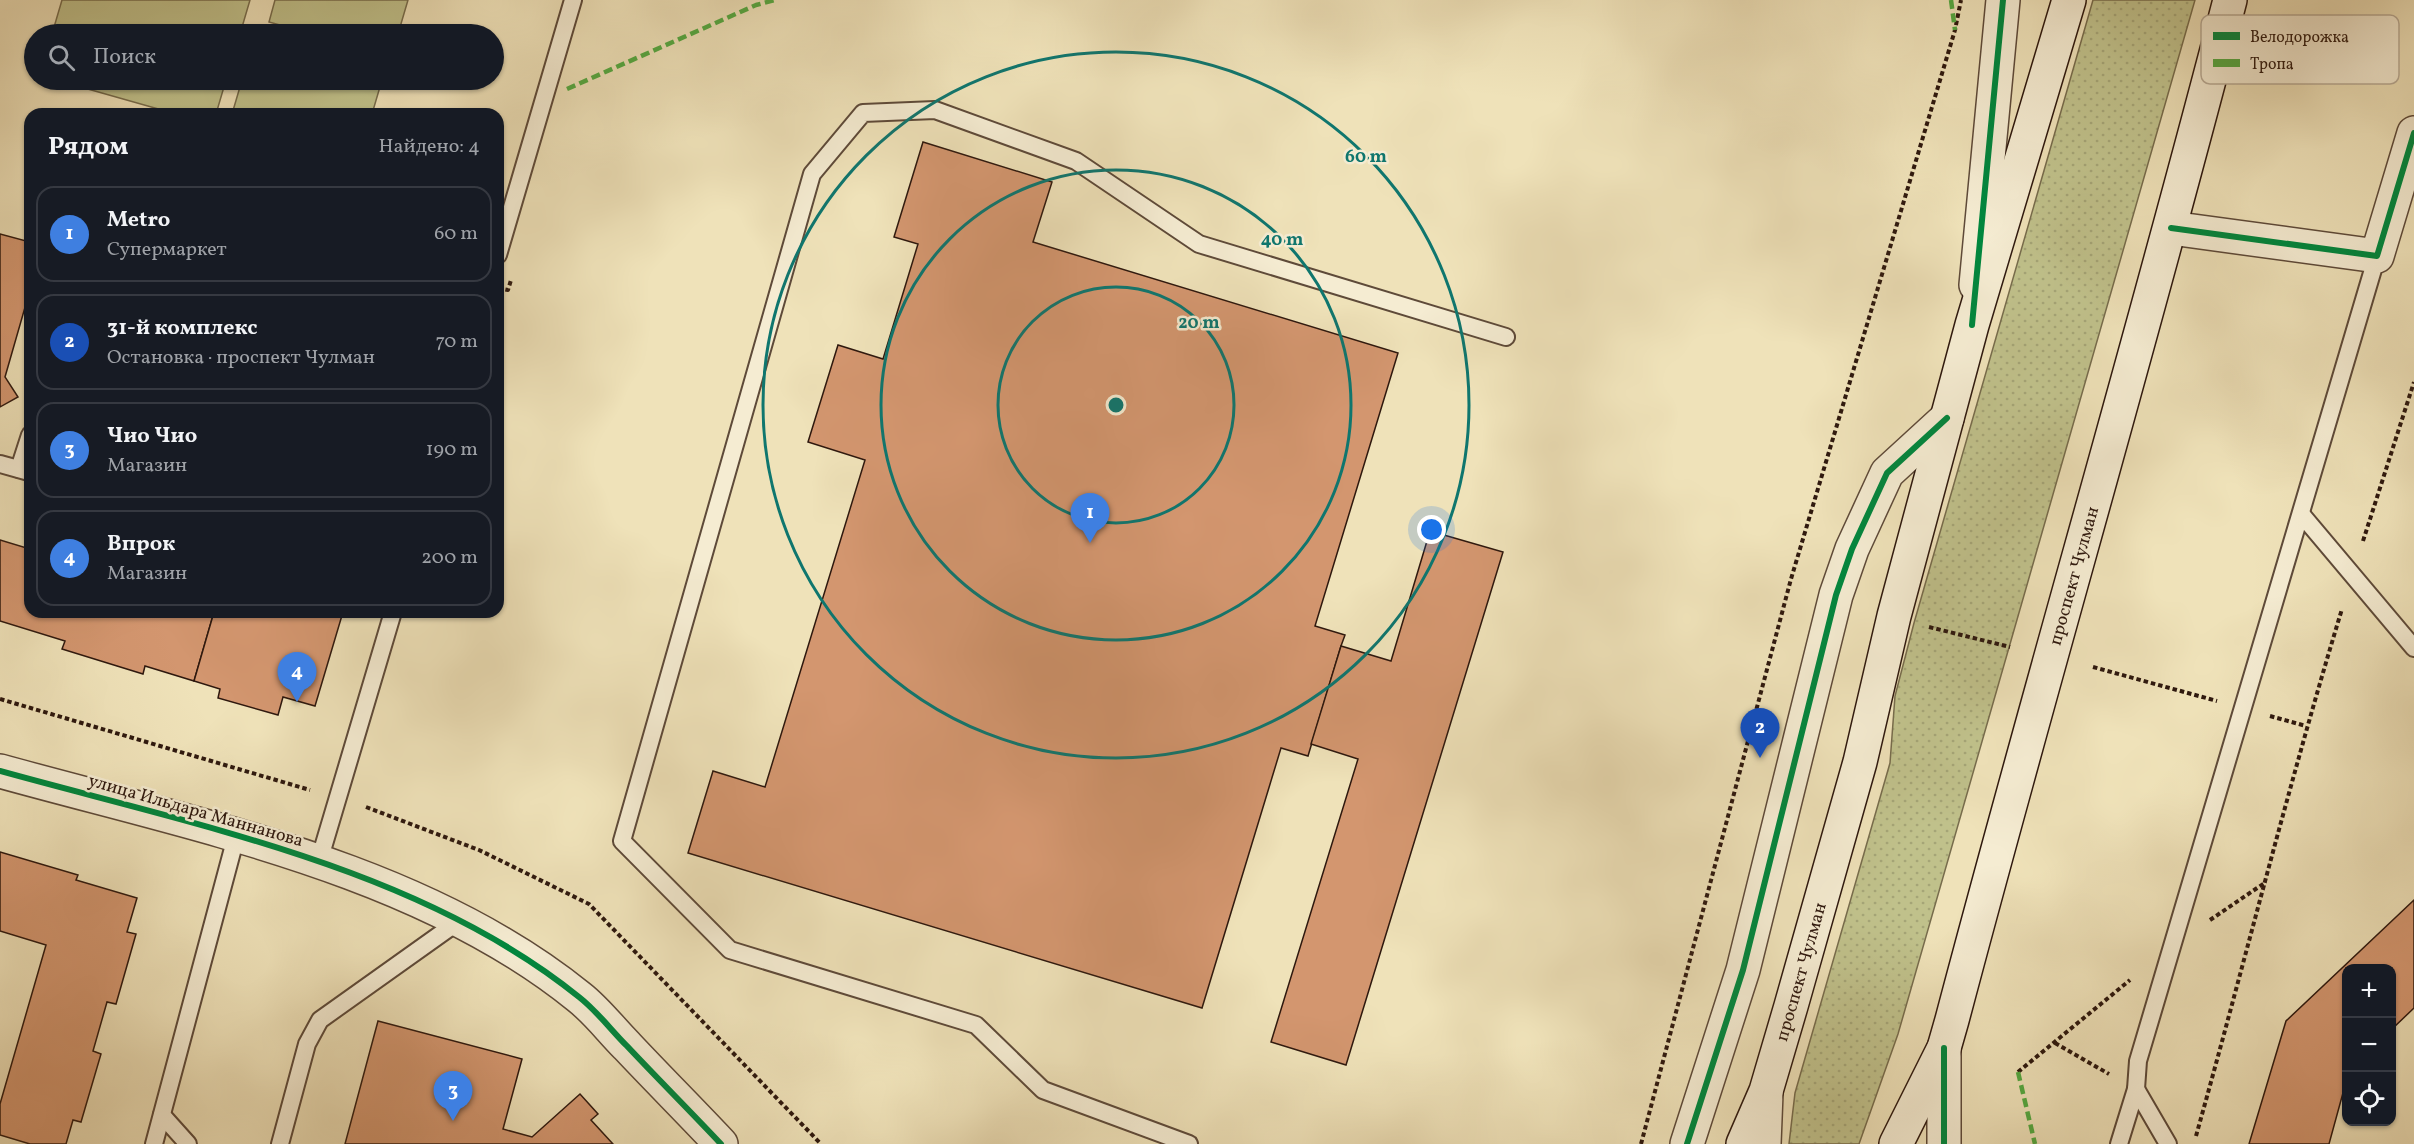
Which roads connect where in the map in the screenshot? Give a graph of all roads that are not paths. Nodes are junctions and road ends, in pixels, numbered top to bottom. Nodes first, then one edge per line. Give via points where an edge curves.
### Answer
1 (573, 0) edge
2 (2003, 0) edge
3 (2069, 0) edge
4 (2230, 0) edge
5 (2226, 15) edge
6 (2208, 84) edge
7 (2413, 143) edge
8 (2171, 228) junction
9 (504, 235) edge
10 (2377, 256) junction
11 (1972, 326) junction
12 (1506, 337) dead end
13 (1947, 418) junction
14 (0, 464) edge
15 (24, 471) edge
16 (2302, 515) junction
17 (391, 618) edge
18 (2414, 648) edge
19 (0, 771) edge
20 (236, 837) junction
21 (319, 861) junction
22 (459, 921) junction
23 (1944, 1048) junction
24 (2136, 1089) junction
25 (1766, 1092) junction
26 (162, 1115) junction
27 (154, 1144) edge
28 (188, 1144) edge
29 (280, 1144) edge
30 (721, 1144) edge
31 (1189, 1144) edge
32 (1687, 1144) edge
33 (1743, 1144) edge
34 (1764, 1144) edge
35 (1896, 1144) edge
36 (1944, 1144) edge
37 (2119, 1144) edge
38 (2168, 1144) edge

1 - 9 lane
2 - 11 street
3 - 11 street, проспект Чулман
4 - 5 street, проспект Чулман
6 - 8 street, проспект Чулман
7 - 10 street
8 - 10 street
8 - 23 street, проспект Чулман
10 - 16 lane
11 - 13 street, проспект Чулман
12 - 31 lane via 1199,244 1076,161 935,110 863,113 812,174 622,841 730,950 976,1025 1043,1090
13 - 25 street, проспект Чулман via 1860,762
13 - 32 street via 1887,473 1852,549 1836,595 1743,970
14 - 15 lane
16 - 18 lane
16 - 24 lane via 2138,1061
17 - 21 lane
19 - 20 street, улица Ильдара Маннанова
20 - 21 street, улица Ильдара Маннанова
20 - 26 lane
21 - 22 street, улица Ильдара Маннанова
22 - 29 lane via 320,1020 307,1044
22 - 30 street, улица Ильдара Маннанова via 580,998
23 - 35 street, проспект Чулман
23 - 36 street
24 - 37 lane
24 - 38 lane
25 - 33 street, проспект Чулман
25 - 34 street
26 - 27 lane
26 - 28 lane

